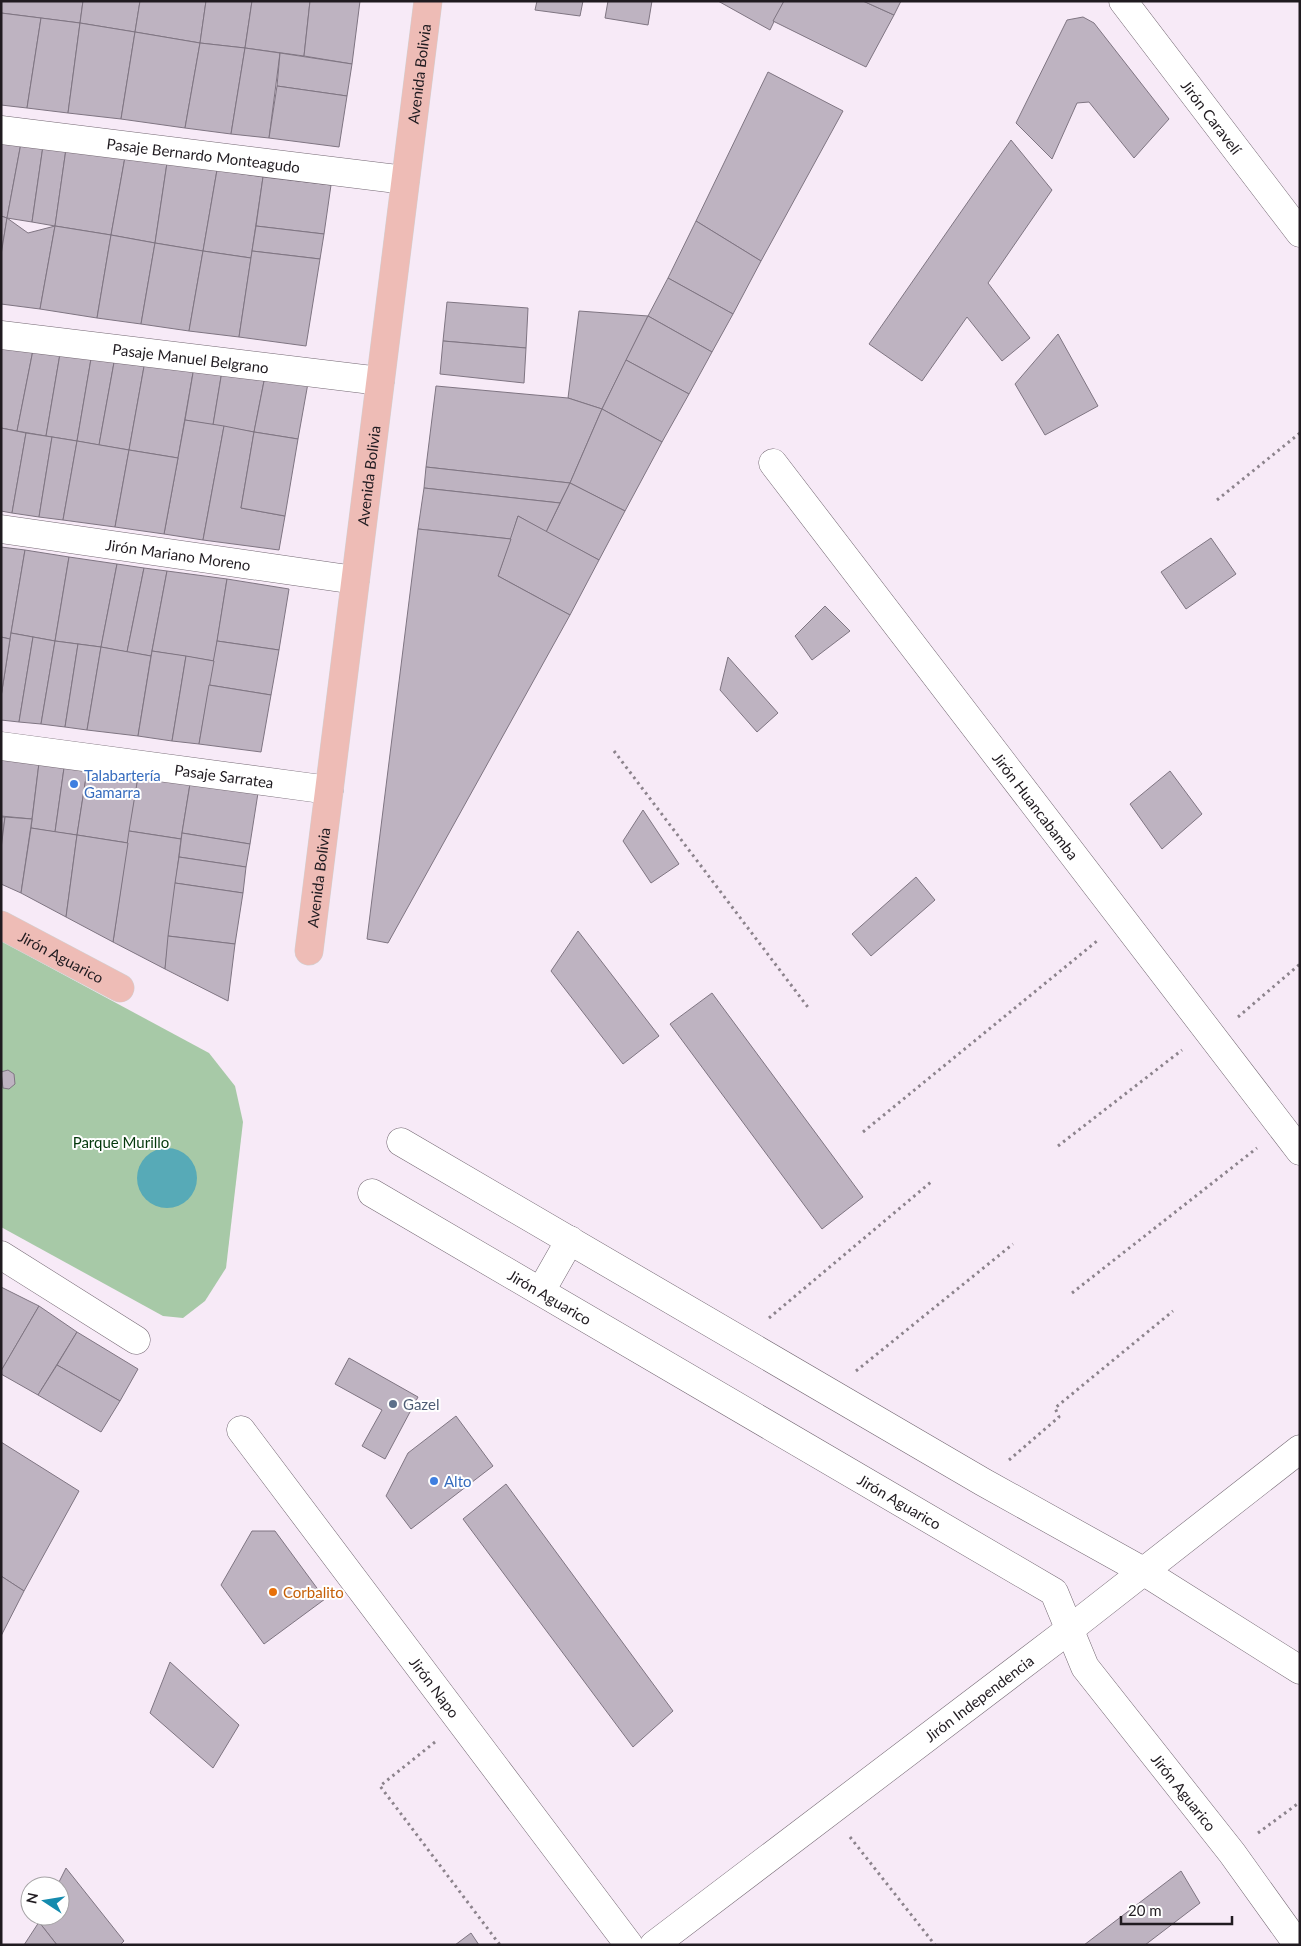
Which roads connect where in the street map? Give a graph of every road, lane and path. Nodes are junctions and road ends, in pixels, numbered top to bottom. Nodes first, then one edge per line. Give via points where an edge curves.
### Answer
1 (428, 1) edge
2 (1123, 1) edge
3 (1, 130) edge
4 (405, 180) junction
5 (1300, 233) edge
6 (1, 335) edge
7 (380, 381) junction
8 (1300, 433) edge
9 (773, 463) dead end
10 (1217, 500) dead end
11 (1, 529) edge
12 (355, 580) junction
13 (1, 746) edge
14 (614, 751) dead end
15 (329, 790) junction
16 (1123, 920) junction
17 (1, 925) edge
18 (309, 951) dead end
19 (1300, 964) edge
20 (120, 988) dead end
21 (810, 1010) dead end
22 (1211, 1034) junction
23 (1282, 1128) junction
24 (863, 1132) dead end
25 (401, 1142) dead end
26 (1058, 1146) dead end
27 (1300, 1151) edge
28 (931, 1182) dead end
29 (372, 1193) dead end
30 (570, 1240) junction
31 (1013, 1244) dead end
32 (1, 1255) edge
33 (541, 1292) junction
34 (1072, 1293) dead end
35 (1174, 1311) dead end
36 (136, 1340) dead end
37 (742, 1340) junction
38 (830, 1392) junction
39 (241, 1430) dead end
40 (1300, 1449) edge
41 (983, 1482) junction
42 (1143, 1571) junction
43 (1070, 1629) junction
44 (1300, 1670) edge
45 (461, 1722) junction
46 (1300, 1802) edge
47 (830, 1811) junction
48 (1232, 1853) junction
49 (500, 1945) edge
50 (629, 1945) edge
51 (654, 1945) edge
52 (935, 1945) edge
53 (1298, 1945) edge

1 - 4 main road, Avenida Bolivia
2 - 5 street, Jirón Caravelí
3 - 4 street, Pasaje Bernardo Monteagudo
4 - 7 main road, Avenida Bolivia
6 - 7 street, Pasaje Manuel Belgrano
7 - 12 main road, Avenida Bolivia
8 - 10 path
9 - 16 street, Jirón Huancabamba
11 - 12 street, Jirón Mariano Moreno
12 - 15 main road, Avenida Bolivia
13 - 15 street, Pasaje Sarratea
14 - 21 path
15 - 18 main road, Avenida Bolivia
16 - 22 street, Jirón Huancabamba
16 - 24 path
17 - 20 main road, Jirón Aguarico
19 - 22 path
22 - 23 street, Jirón Huancabamba
22 - 26 path
23 - 27 street, Jirón Huancabamba
23 - 34 path
25 - 30 street
28 - 37 path
29 - 33 street, Jirón Aguarico
30 - 33 street
30 - 37 street
31 - 38 path
32 - 36 street
33 - 43 street, Jirón Aguarico via 1054,1592
35 - 41 path via 1055,1408 1060,1417
37 - 38 street
38 - 41 street
39 - 45 street, Jirón Napo
40 - 42 street, Jirón Independencia
41 - 42 street
42 - 43 street, Jirón Independencia
42 - 44 street
43 - 47 street, Jirón Independencia
43 - 48 street, Jirón Aguarico via 1085,1667
45 - 49 path via 380,1786
45 - 50 street, Jirón Napo
46 - 48 path
47 - 51 street, Jirón Independencia
47 - 52 path
48 - 53 street, Jirón Aguarico

